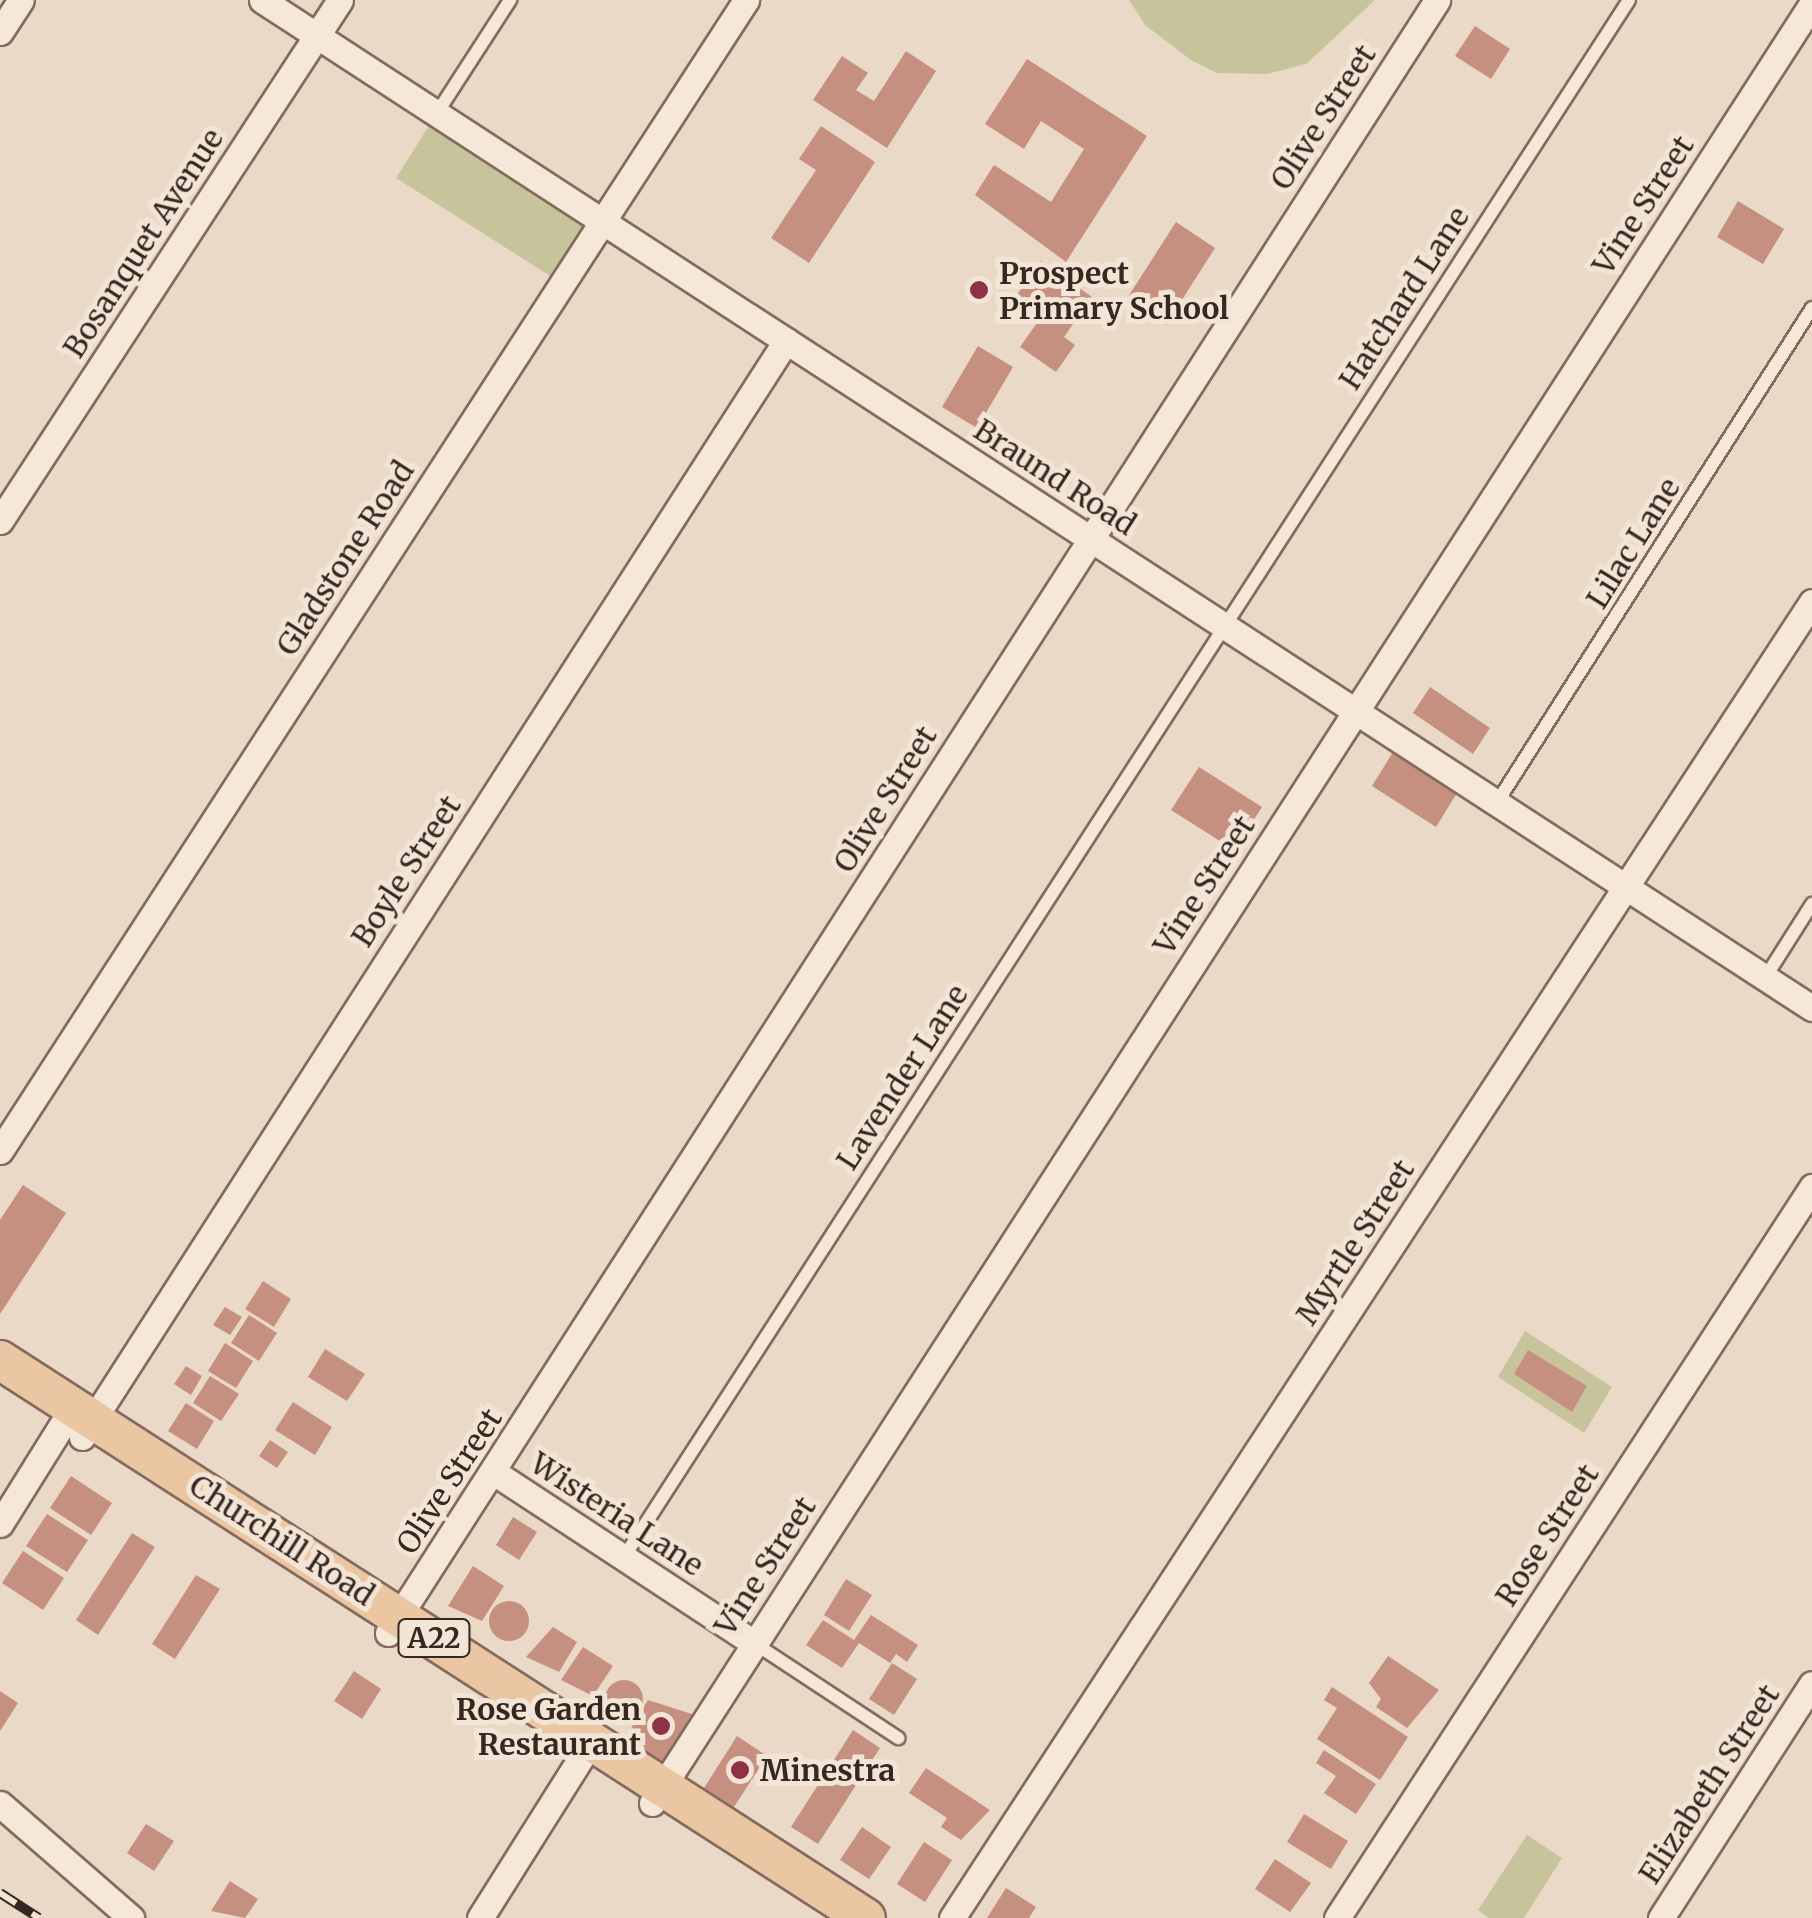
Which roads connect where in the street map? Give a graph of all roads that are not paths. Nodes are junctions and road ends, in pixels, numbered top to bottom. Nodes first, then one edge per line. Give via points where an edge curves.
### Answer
1 (21, 0) edge
2 (262, 0) edge
3 (340, 0) edge
4 (510, 0) edge
5 (746, 0) edge
6 (1438, 0) edge
7 (1629, 0) edge
8 (1812, 4) edge
9 (0, 32) edge
10 (317, 35) junction
11 (438, 113) junction
12 (602, 222) junction
13 (1812, 308) edge
14 (786, 341) junction
15 (0, 521) edge
16 (1089, 538) junction
17 (1812, 602) edge
18 (1222, 624) junction
19 (1355, 712) junction
20 (1496, 804) junction
21 (1628, 889) junction
22 (1812, 904) edge
23 (1764, 978) junction
24 (1812, 1008) edge
25 (0, 1151) edge
26 (1812, 1187) edge
27 (0, 1360) edge
28 (0, 1385) edge
29 (78, 1422) junction
30 (495, 1473) junction
31 (0, 1524) edge
32 (624, 1557) junction
33 (393, 1624) junction
34 (754, 1643) junction
35 (1812, 1684) edge
36 (898, 1738) dead end
37 (587, 1748) junction
38 (657, 1794) junction
39 (0, 1804) edge
40 (130, 1918) edge
41 (480, 1918) edge
42 (830, 1918) edge
43 (866, 1918) edge
44 (952, 1918) edge
45 (1337, 1918) edge
46 (1661, 1918) edge

1 - 9 street
2 - 10 street, Braund Road
3 - 10 street, Bosanquet Avenue
4 - 11 lane
5 - 12 street, Gladstone Road
6 - 16 street, Olive Street
7 - 18 lane, Hatchard Lane
8 - 19 street, Vine Street
10 - 11 street, Braund Road
10 - 15 street, Bosanquet Avenue
11 - 12 street, Braund Road
12 - 14 street, Braund Road
12 - 25 street, Gladstone Road
13 - 20 lane, Lilac Lane
14 - 16 street, Braund Road
14 - 29 street, Boyle Street
16 - 18 street, Braund Road
16 - 30 street, Olive Street
17 - 21 street, Myrtle Street
18 - 19 street, Braund Road
18 - 32 lane, Lavender Lane
19 - 20 street, Braund Road
19 - 34 street, Vine Street
20 - 21 street, Braund Road
21 - 23 street, Braund Road
21 - 44 street, Myrtle Street
22 - 23 lane
23 - 24 street, Braund Road
26 - 45 street, Rose Street via 1640,1432
27 - 29 main road, Churchill Road / A22
28 - 29 main road, Churchill Road / A22
29 - 31 street, Boyle Street
29 - 33 main road, Churchill Road / A22
30 - 32 street, Wisteria Lane
30 - 33 street, Olive Street
32 - 34 street, Wisteria Lane
33 - 37 main road, Churchill Road / A22
34 - 36 lane
34 - 38 street, Vine Street
35 - 46 street, Elizabeth Street
37 - 38 main road, Churchill Road / A22
37 - 41 street
38 - 42 main road, Churchill Road / A22
38 - 43 main road, Churchill Road / A22
39 - 40 street

